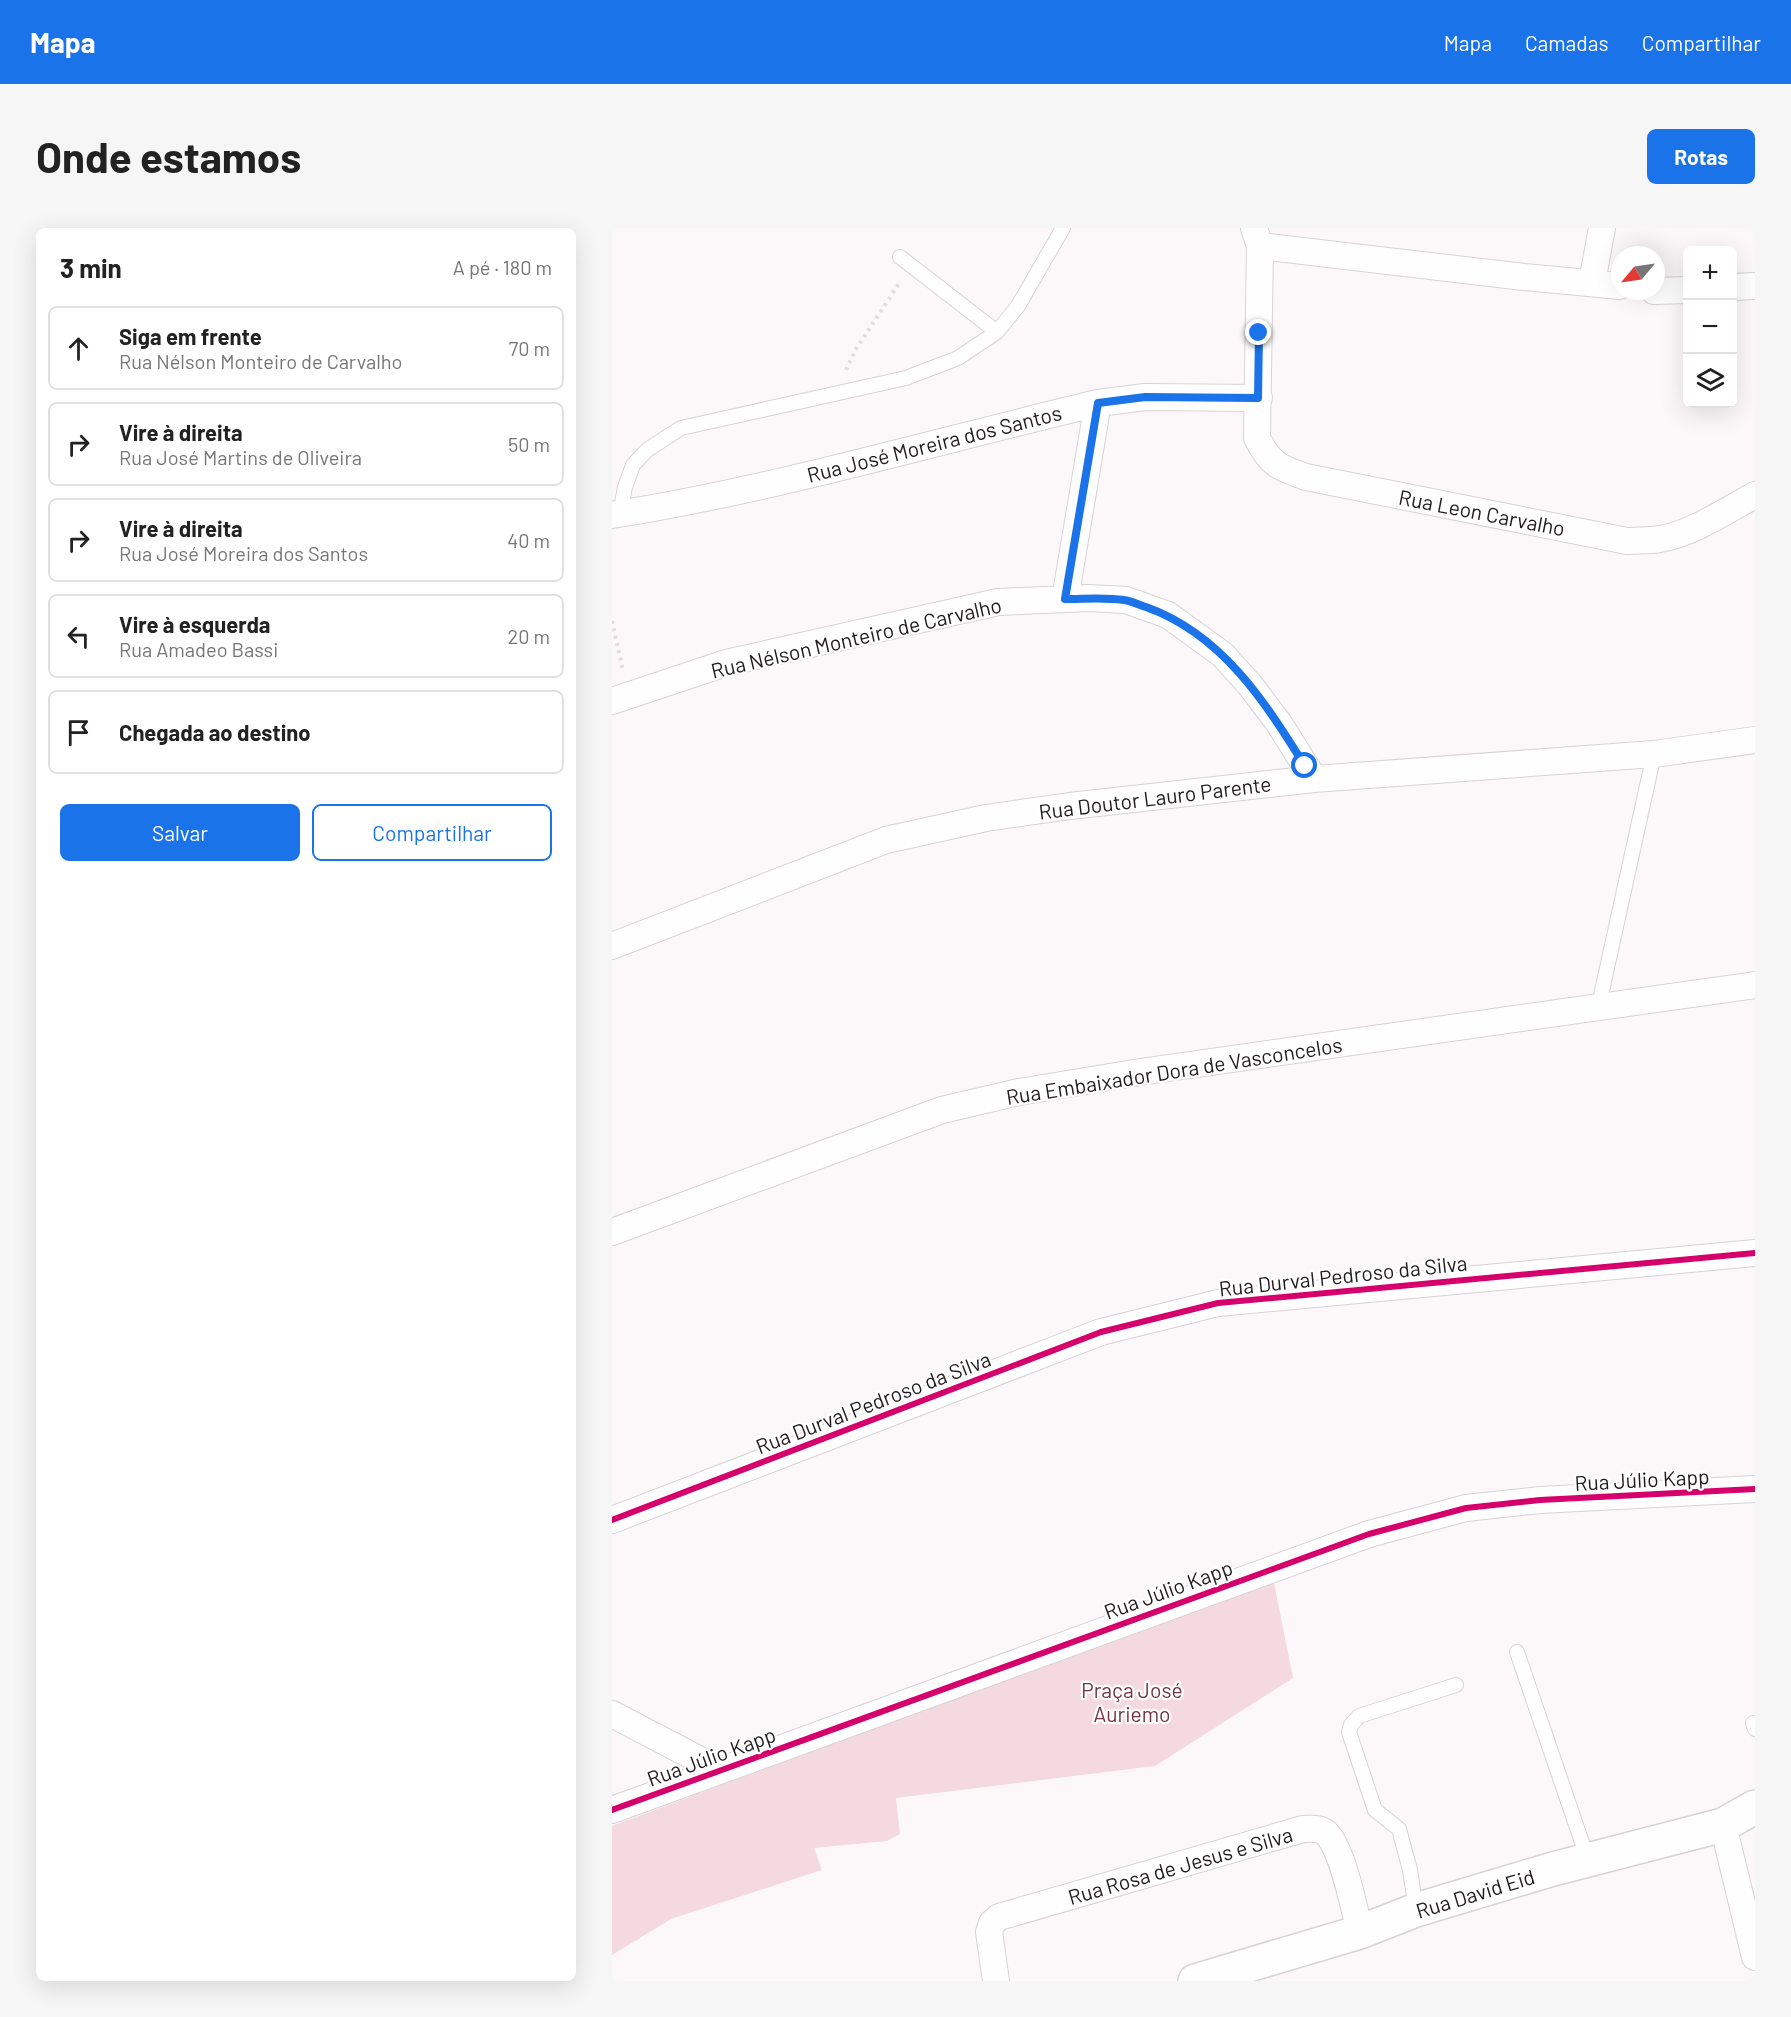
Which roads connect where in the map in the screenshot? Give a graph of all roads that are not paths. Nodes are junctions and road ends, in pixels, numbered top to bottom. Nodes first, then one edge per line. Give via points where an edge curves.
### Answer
1 (1063, 228) edge
2 (1602, 228) edge
3 (1257, 237) edge
4 (905, 262) road end
5 (1592, 282) junction
6 (1611, 285) edge
7 (1755, 286) edge
8 (1737, 287) edge
9 (1683, 290) edge
10 (1665, 291) edge
11 (997, 332) junction
12 (1258, 398) junction
13 (1098, 403) junction
14 (1755, 495) edge
15 (616, 514) edge
16 (1065, 599) junction
17 (620, 698) edge
18 (1755, 740) edge
19 (1654, 754) junction
20 (1314, 779) junction
21 (612, 946) edge
22 (1755, 985) edge
23 (1598, 1009) junction
24 (612, 1232) edge
25 (1755, 1252) edge
26 (1755, 1489) edge
27 (612, 1520) edge
28 (1517, 1652) dead end
29 (1456, 1685) dead end
30 (612, 1714) edge
31 (718, 1770) junction
32 (1755, 1808) edge
33 (612, 1810) edge
34 (1723, 1825) junction
35 (1588, 1860) junction
36 (1416, 1910) junction
37 (1360, 1932) junction
38 (1755, 1958) edge
39 (996, 1981) edge
40 (1195, 1981) edge

1 - 11 lane via 1018,306
2 - 5 street
3 - 5 street via 1524,277
3 - 12 street, Rua Leon Carvalho
4 - 11 lane
5 - 6 street
7 - 8 street
9 - 10 street
11 - 15 lane via 958,358 906,378 681,428 647,450 633,465
12 - 13 street, Rua José Moreira dos Santos via 1145,397
12 - 14 street, Rua Leon Carvalho via 1257,438 1279,468 1306,477 1627,541 1660,539 1694,528
13 - 15 street, Rua José Moreira dos Santos via 795,478
13 - 16 street
16 - 17 street, Rua Nélson Monteiro de Carvalho via 987,605 726,663
16 - 20 street, Rua Nélson Monteiro de Carvalho via 1126,600 1168,615 1194,632 1250,685
18 - 19 street, Rua Doutor Lauro Parente
19 - 20 street, Rua Doutor Lauro Parente
19 - 23 lane
20 - 21 street, Rua Doutor Lauro Parente via 1070,806 986,818 886,840
22 - 23 street, Rua Embaixador Dora de Vasconcelos
23 - 24 street, Rua Embaixador Dora de Vasconcelos via 1018,1092 942,1110
25 - 27 street, Rua Durval Pedroso da Silva via 1218,1303 1101,1332
26 - 31 street, Rua Júlio Kapp via 1540,1500 1466,1508 1369,1534
28 - 35 lane
29 - 36 lane via 1359,1716 1349,1732 1375,1810 1399,1829
30 - 31 street
31 - 33 street, Rua Júlio Kapp
32 - 34 street, Rua David Eid
34 - 35 street, Rua David Eid
34 - 38 street
35 - 36 street, Rua David Eid
36 - 37 street, Rua David Eid
37 - 39 street, Rua Rosa de Jesus e Silva via 1331,1841 1316,1828 1303,1829 999,1917 989,1932
37 - 40 street, Rua David Eid

